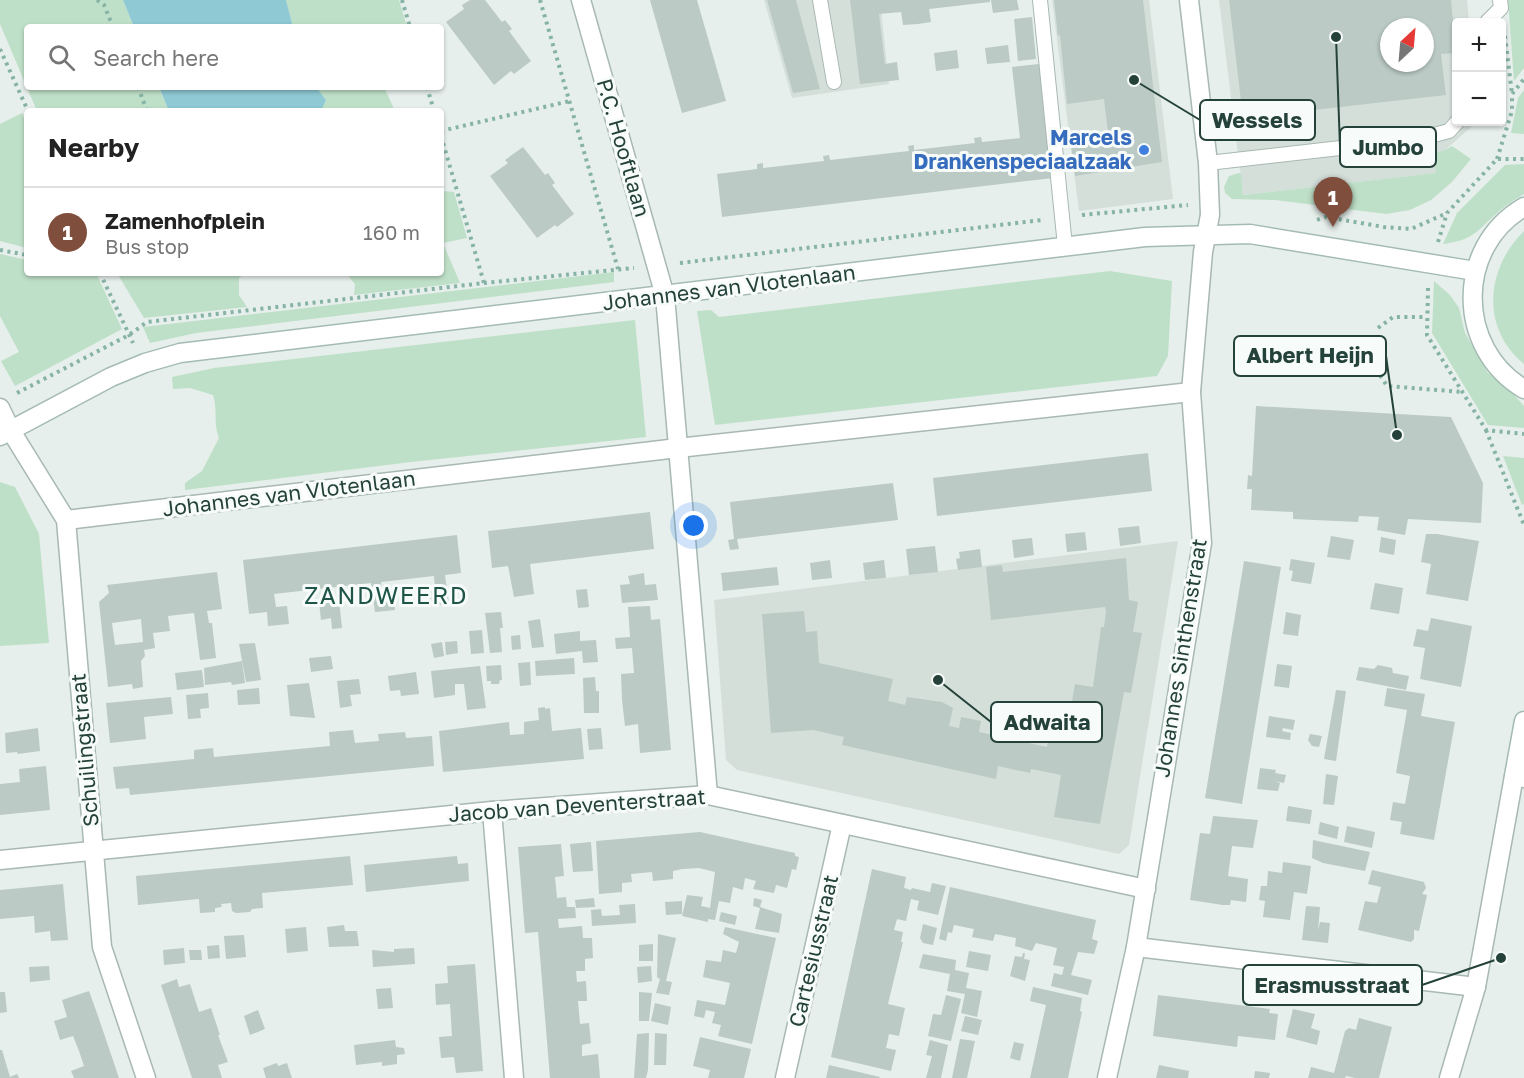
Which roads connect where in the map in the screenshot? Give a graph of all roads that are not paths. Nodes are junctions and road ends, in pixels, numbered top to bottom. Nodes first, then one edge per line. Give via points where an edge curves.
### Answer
1 (581, 0) edge
2 (820, 0) edge
3 (1040, 0) edge
4 (1189, 0) edge
5 (1501, 4) edge
6 (1490, 18) edge
7 (834, 82) dead end
8 (1453, 126) edge
9 (1208, 163) junction
10 (1524, 207) edge
11 (1206, 235) junction
12 (1065, 246) junction
13 (1475, 271) junction
14 (665, 296) junction
15 (1524, 389) edge
16 (1191, 392) junction
17 (5, 403) edge
18 (6, 434) edge
19 (678, 447) junction
20 (66, 520) junction
21 (1524, 721) edge
22 (1519, 777) edge
23 (708, 795) junction
24 (492, 811) junction
25 (843, 824) junction
26 (93, 852) junction
27 (0, 860) edge
28 (1146, 889) junction
29 (1136, 947) junction
30 (1476, 987) junction
31 (146, 1078) edge
32 (514, 1078) edge
33 (785, 1078) edge
34 (1107, 1078) edge
35 (1449, 1078) edge

1 - 14 street, P.C. Hooftlaan
2 - 7 lane
3 - 12 lane
4 - 9 street, Johannes Sinthenstraat
5 - 6 lane
8 - 9 lane via 1449,131 1419,139
9 - 11 street, Johannes Sinthenstraat via 1210,214
10 - 13 street via 1490,237
11 - 12 street, Johannes van Vlotenlaan
11 - 13 street, Johannes van Vlotenlaan via 1250,234
11 - 16 street, Johannes Sinthenstraat
12 - 14 street, Johannes van Vlotenlaan
13 - 15 street via 1472,307 1481,342 1502,372
14 - 18 street, Johannes van Vlotenlaan via 180,353 111,377
14 - 19 street, P.C. Hooftlaan
16 - 19 street, Johannes van Vlotenlaan
16 - 28 street, Johannes Sinthenstraat via 1202,543
17 - 18 street, Schuilingstraat
18 - 20 street, Schuilingstraat
19 - 20 street, Johannes van Vlotenlaan
19 - 23 street, P.C. Hooftlaan
20 - 26 street, Schuilingstraat
21 - 22 street
22 - 30 street
23 - 24 street, Jacob van Deventerstraat
23 - 25 street, Jacob van Deventerstraat
24 - 26 street, Jacob van Deventerstraat
24 - 32 street
25 - 28 street, Jacob van Deventerstraat
25 - 33 street, Cartesiusstraat
26 - 27 street, Jacob van Deventerstraat
26 - 31 street, Schuilingstraat via 102,947
28 - 29 street, Johannes Sinthenstraat
29 - 30 street
29 - 34 street, Johannes Sinthenstraat
30 - 35 street

